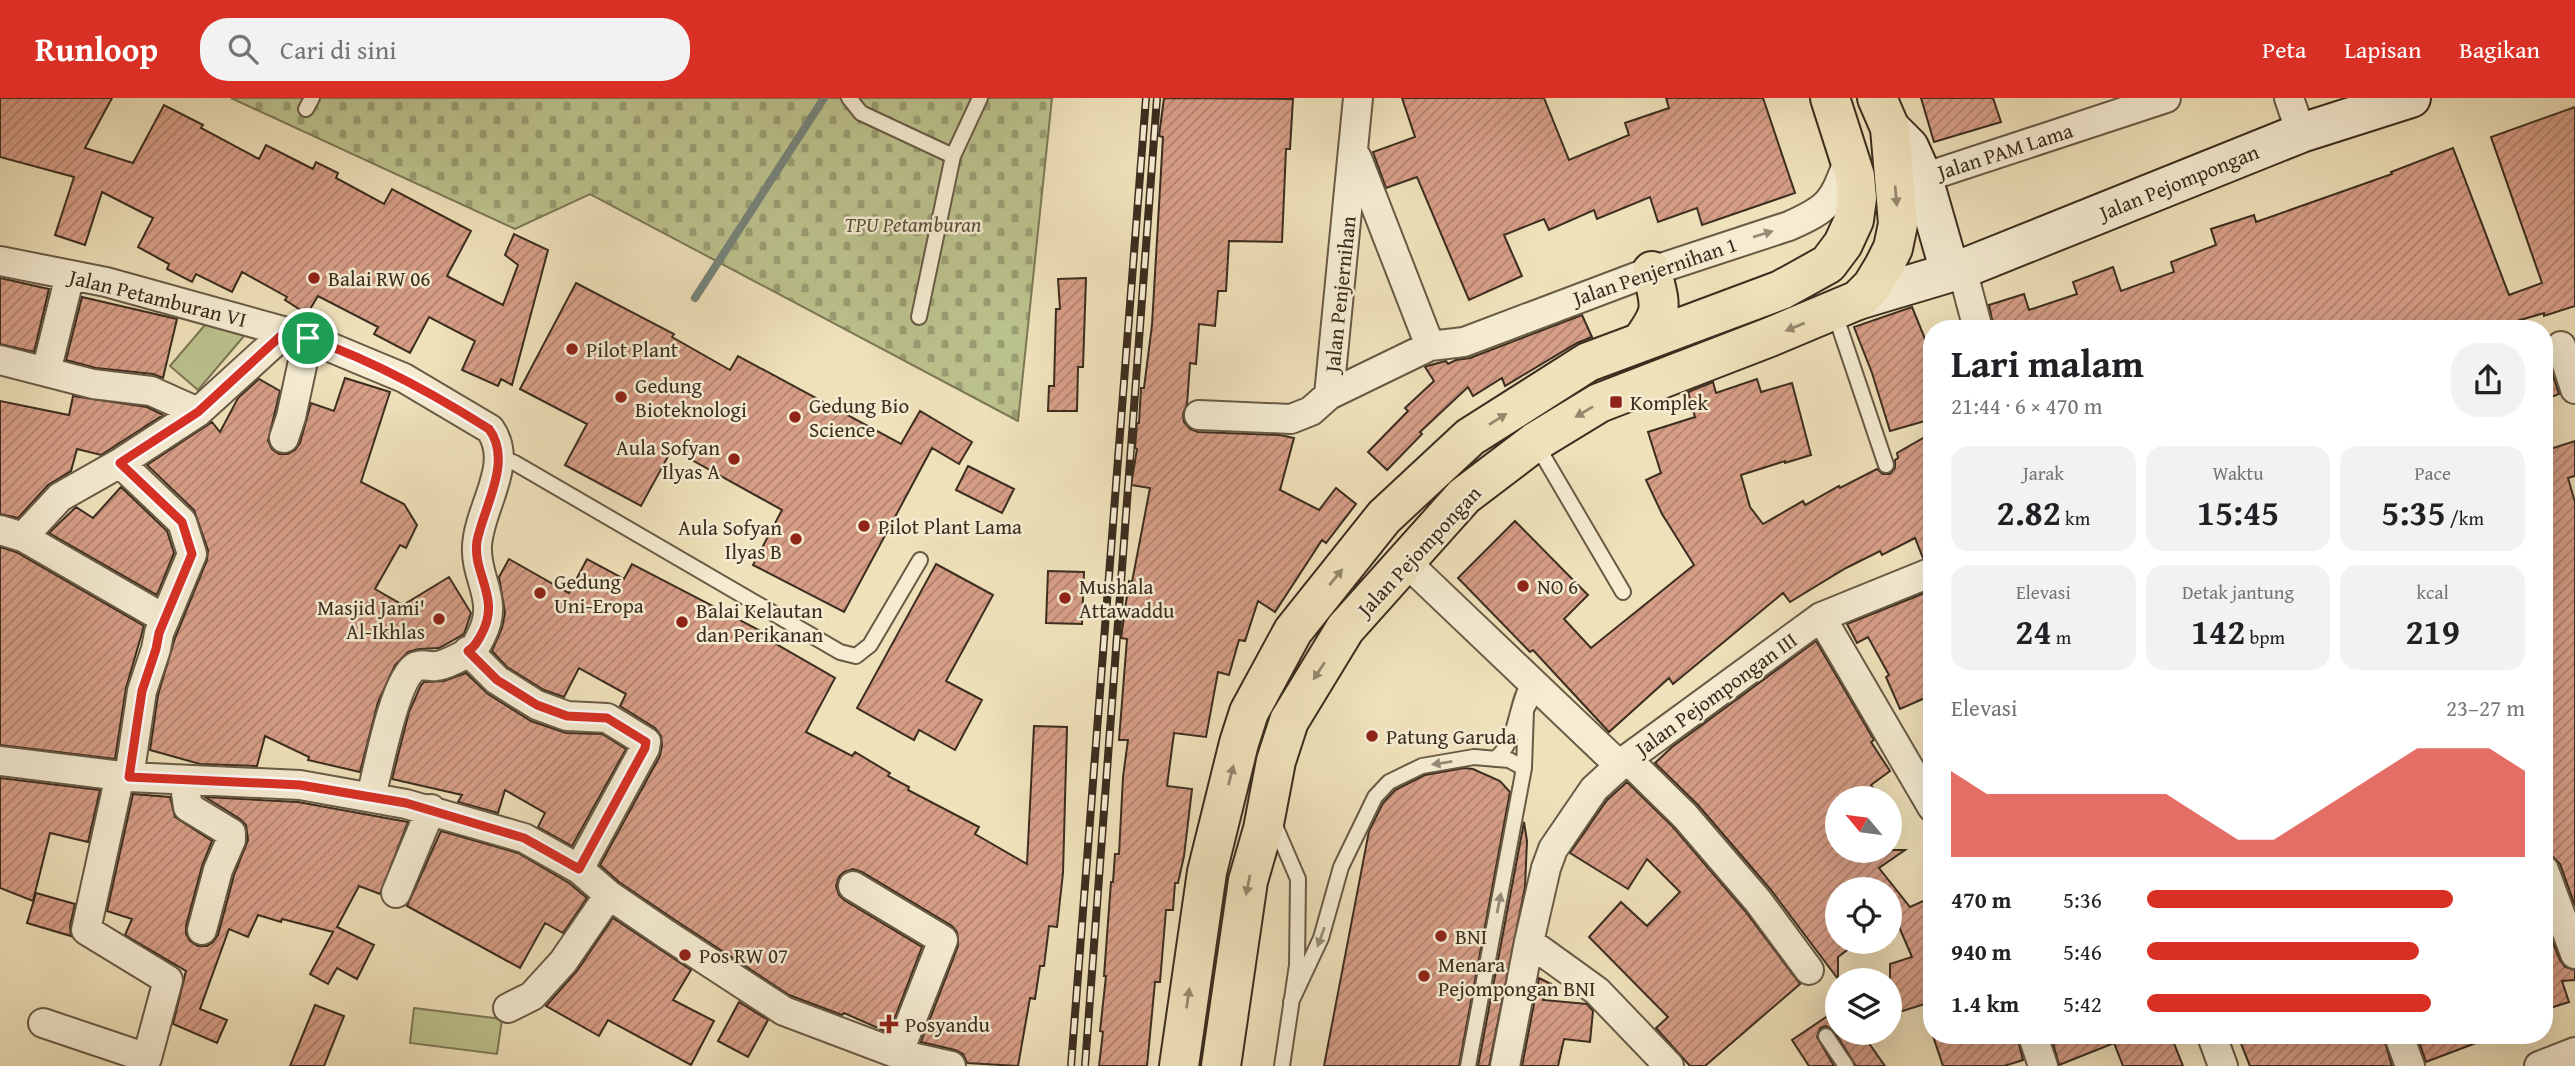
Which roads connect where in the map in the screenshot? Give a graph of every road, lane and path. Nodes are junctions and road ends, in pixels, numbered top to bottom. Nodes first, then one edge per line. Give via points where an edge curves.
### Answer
1 (849, 98) edge
2 (980, 98) edge
3 (1358, 98) edge
4 (1830, 98) edge
5 (2166, 98) edge
6 (2411, 98) edge
7 (1883, 113) edge
8 (2295, 116) edge
9 (1354, 152) junction
10 (953, 156) junction
11 (1850, 157) junction
12 (1923, 178) junction
13 (0, 261) edge
14 (1956, 270) junction
15 (1652, 271) junction
16 (70, 275) junction
17 (1846, 306) junction
18 (919, 317) dead end
19 (1975, 320) edge
20 (297, 335) junction
21 (1641, 342) junction
22 (1430, 346) junction
23 (2560, 346) edge
24 (0, 360) edge
25 (46, 372) junction
26 (2575, 389) edge
27 (1329, 395) junction
28 (198, 412) junction
29 (1199, 415) dead end
30 (284, 438) dead end
31 (1535, 442) junction
32 (500, 457) junction
33 (120, 463) junction
34 (1886, 465) dead end
35 (12, 534) edge
36 (920, 560) dead end
37 (1405, 561) junction
38 (1923, 576) edge
39 (1623, 592) dead end
40 (1821, 617) junction
41 (165, 619) junction
42 (468, 651) junction
43 (1534, 684) junction
44 (1495, 759) junction
45 (0, 761) edge
46 (1624, 763) junction
47 (1524, 768) junction
48 (125, 776) junction
49 (192, 780) junction
50 (1923, 792) edge
51 (371, 797) junction
52 (1267, 807) junction
53 (431, 809) junction
54 (579, 869) junction
55 (853, 886) dead end
56 (396, 893) dead end
57 (2553, 894) edge
58 (609, 895) junction
59 (202, 930) dead end
60 (1529, 942) junction
61 (2575, 954) edge
62 (1809, 970) dead end
63 (1291, 1002) junction
64 (508, 1008) dead end
65 (43, 1023) dead end
66 (2036, 1044) edge
67 (2215, 1044) edge
68 (2402, 1044) edge
69 (1832, 1045) edge
70 (2575, 1052) edge
71 (898, 1054) junction
72 (951, 1066) edge
73 (1179, 1066) edge
74 (1221, 1066) edge
75 (1282, 1066) edge
76 (1468, 1066) edge
77 (1505, 1066) edge
78 (1669, 1066) edge
79 (1846, 1066) edge
80 (2043, 1066) edge
81 (2222, 1066) edge
82 (2410, 1066) edge
83 (2539, 1066) edge

1 - 10 lane via 861,113
2 - 10 lane
3 - 9 street, Jalan Penjernihan
4 - 11 main road
5 - 12 street, Jalan PAM Lama
6 - 8 street, Jalan Pejompongan
7 - 12 street via 1909,147
7 -> 17 main road via 1898,224 1893,248 1872,286
8 - 14 street, Jalan Pejompongan
9 - 22 street
9 - 27 street, Jalan Penjernihan
10 - 18 lane
15 -> 11 street, Jalan Penjernihan 1 via 1811,217 1829,205
11 - 21 main road, Jalan Pejompongan via 1856,176 1854,220 1828,264 1781,290
12 - 14 street
13 - 16 street, Jalan Petamburan VI
14 - 17 street, Jalan Pejompongan
14 - 19 street
15 - 21 main road via 1661,307
15 - 22 street, Jalan Penjernihan 1 via 1464,342
16 - 20 street, Jalan Petamburan VI
16 - 25 street
17 -> 31 main road, Jalan Pejompongan via 1599,403
17 - 34 lane
20 - 28 street
20 - 30 street via 291,417
20 - 32 street, Jalan Petamburan VI via 404,379 482,424 497,439
73 -> 21 main road, Jalan Pejompongan via 1207,872 1239,743 1249,712 1293,631 1384,517 1470,437 1588,362
22 - 27 street, Jalan Penjernihan 1
23 - 26 street
24 - 25 street
25 - 28 street via 151,391
27 - 29 street, Jalan Penjernihan via 1311,411 1291,419
28 - 33 street
31 - 37 main road, Jalan Pejompongan via 1464,496
31 - 39 lane
32 - 36 lane via 840,652 856,656 870,645
32 - 42 street via 477,543 489,610 484,632
33 - 35 street via 60,497
33 - 41 street via 187,532 192,554
35 - 41 street
37 - 43 street, Jalan Pejompongan III
37 -> 52 main road, Jalan Pejompongan via 1345,629 1301,699 1276,761
38 - 40 street, Jalan Pejompongan III
40 - 46 street, Jalan Pejompongan III
40 - 50 street
41 - 48 street via 142,691
42 - 51 street via 442,666 414,667 405,677
42 - 54 street via 497,680 537,705 567,716 607,718 646,742
43 - 44 lane via 1519,702 1511,739
43 - 46 street, Jalan Pejompongan III
43 - 47 lane via 1526,710
44 - 47 lane
44 -> 63 lane via 1474,757 1422,766 1389,782 1375,797 1341,867 1321,938
45 - 48 street
46 - 60 street via 1594,789 1553,849
46 - 62 street via 1685,816 1758,901
76 -> 47 lane
48 - 49 street
48 - 65 street via 86,930 168,980 147,1058
49 - 51 street via 300,785
49 - 59 street via 186,793 188,807 231,833
51 - 53 street
52 - 63 lane via 1298,879 1297,965
52 -> 74 main road, Jalan Pejompongan via 1248,881
53 - 54 street via 524,838
53 - 56 street
54 - 58 street
55 - 71 street via 943,940
57 - 61 street
58 - 64 street via 532,996
58 - 71 street via 785,1011
60 - 77 street
60 - 78 street via 1597,991
63 - 75 lane
66 - 80 street
67 - 81 street
68 - 82 street
69 - 79 lane
70 - 83 street
71 - 72 street

